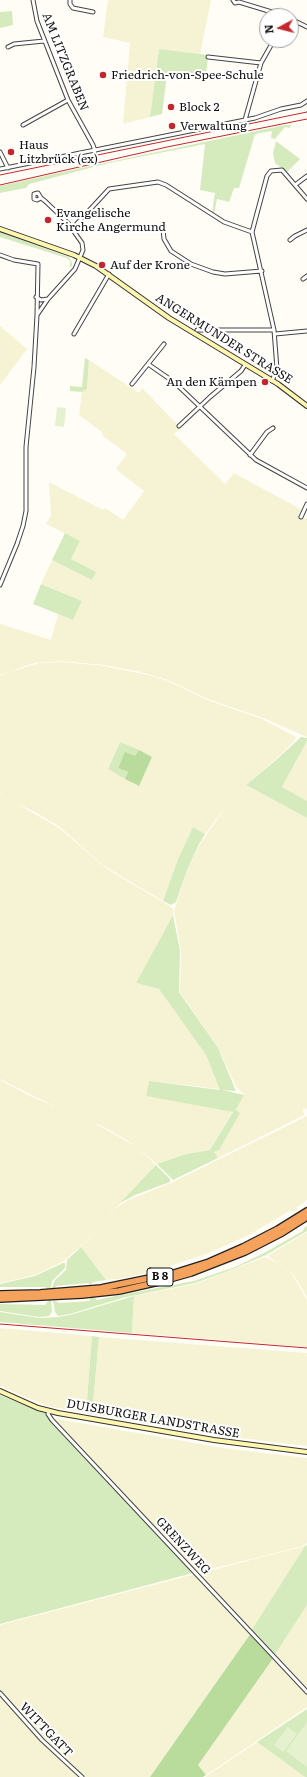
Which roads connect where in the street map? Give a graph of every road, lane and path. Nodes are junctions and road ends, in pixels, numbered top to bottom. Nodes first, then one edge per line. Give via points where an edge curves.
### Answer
1 (33, 0) edge
2 (70, 0) edge
3 (233, 0) edge
4 (239, 1) edge
5 (260, 8) edge
6 (93, 12) dead end
7 (44, 41) junction
8 (8, 46) dead end
9 (269, 48) edge
10 (208, 56) dead end
11 (261, 63) junction
12 (68, 100) junction
13 (307, 101) edge
14 (245, 120) junction
15 (23, 125) dead end
16 (95, 151) junction
17 (1, 154) edge
18 (0, 160) edge
19 (8, 168) junction
20 (0, 169) edge
21 (307, 176) edge
22 (295, 185) junction
23 (41, 198) dead end
24 (307, 199) edge
25 (0, 229) edge
26 (72, 229) junction
27 (163, 229) dead end
28 (307, 230) edge
29 (252, 232) junction
30 (290, 240) dead end
31 (1, 255) edge
32 (80, 257) junction
33 (0, 260) edge
34 (262, 271) junction
35 (109, 274) junction
36 (307, 276) edge
37 (303, 279) dead end
38 (36, 297) junction
39 (48, 299) junction
40 (37, 315) junction
41 (198, 330) dead end
42 (307, 331) edge
43 (274, 332) junction
44 (74, 334) dead end
45 (164, 344) dead end
46 (148, 364) junction
47 (245, 364) junction
48 (272, 381) junction
49 (132, 384) dead end
50 (200, 406) junction
51 (307, 406) edge
52 (180, 426) dead end
53 (273, 428) dead end
54 (250, 455) junction
55 (307, 488) edge
56 (307, 504) edge
57 (301, 517) dead end
58 (0, 585) edge
59 (307, 1211) edge
60 (307, 1217) edge
61 (0, 1294) edge
62 (0, 1299) edge
63 (0, 1391) edge
64 (49, 1411) junction
65 (307, 1452) edge
66 (307, 1692) edge
67 (0, 1693) edge
68 (82, 1777) edge

1 - 7 street, AM LITZGRABEN
2 - 6 street via 73,8
3 - 4 street via 236,3
4 - 5 street
7 - 8 street
7 - 12 street, AM LITZGRABEN
9 - 11 street
10 - 11 street
11 - 14 street
12 - 15 street
12 - 16 street, AM LITZGRABEN
13 - 14 street via 301,105
14 - 16 street
16 - 19 street
17 - 18 street
17 - 19 street
19 - 20 street
21 - 22 street
22 - 24 street
22 - 29 street via 282,170 275,169 270,172
23 - 26 street
25 - 32 main road, ANGERMUNDER STRASSE
26 - 29 street via 108,190 158,182 224,222
26 - 32 street via 83,245
27 - 34 street via 164,239 171,251 191,264 225,274
28 - 30 street
29 - 34 street
31 - 33 street
31 - 38 street via 38,264
32 - 35 main road, ANGERMUNDER STRASSE
32 - 39 street via 74,269
34 - 43 street
35 - 44 street
35 - 47 main road, ANGERMUNDER STRASSE via 169,318
36 - 37 street
38 - 39 street via 41,300
38 - 40 street
39 - 40 street
40 - 58 street via 26,447 26,511 17,544
41 - 43 street
42 - 43 street
43 - 48 street via 277,369
45 - 46 street
46 - 49 street
46 - 50 street via 174,382
47 - 48 main road, ANGERMUNDER STRASSE
47 - 50 street via 241,372
48 - 51 main road, ANGERMUNDER STRASSE
50 - 52 street
50 - 54 street
53 - 54 street
54 - 55 street
56 - 57 street
59 - 61 highway, B 8 via 243,1247 209,1262 174,1273 95,1289
60 - 62 highway, B 8 via 245,1252 204,1269 159,1282 82,1295
63 - 64 main road, DUISBURGER LANDSTRASSE
64 - 65 main road, DUISBURGER LANDSTRASSE via 214,1440
64 - 66 street, GRENZWEG via 52,1420
67 - 68 street, WITTGATT via 42,1740

